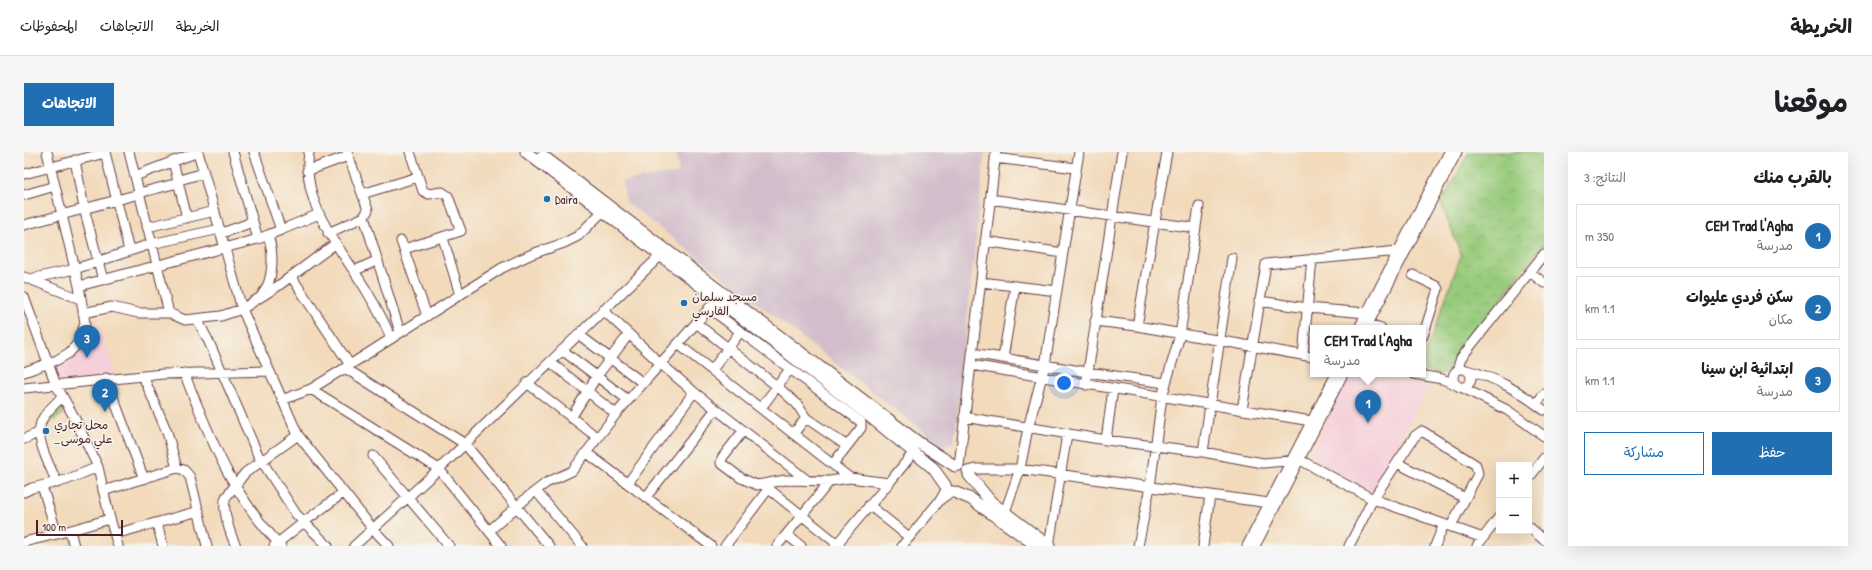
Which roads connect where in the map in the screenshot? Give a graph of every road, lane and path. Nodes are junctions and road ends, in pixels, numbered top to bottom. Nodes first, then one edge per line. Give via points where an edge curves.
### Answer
1 (46, 152) edge
2 (105, 152) edge
3 (129, 152) edge
4 (198, 152) edge
5 (233, 152) edge
6 (254, 152) edge
7 (308, 152) edge
8 (410, 152) edge
9 (526, 152) edge
10 (538, 152) edge
11 (1035, 152) edge
12 (1079, 152) edge
13 (1122, 152) edge
14 (1167, 152) edge
15 (1449, 152) edge
16 (1457, 152) edge
17 (348, 154) edge
18 (995, 155) edge
19 (76, 160) junction
20 (173, 161) junction
21 (1034, 162) junction
22 (50, 166) junction
23 (1076, 168) junction
24 (307, 171) junction
25 (204, 173) junction
26 (24, 174) edge
27 (135, 176) junction
28 (418, 177) junction
29 (178, 182) junction
30 (55, 186) junction
31 (139, 194) junction
32 (362, 194) junction
33 (24, 195) edge
34 (990, 199) junction
35 (117, 200) junction
36 (1199, 206) dead end
37 (84, 208) junction
38 (605, 208) junction
39 (1069, 210) junction
40 (215, 211) junction
41 (62, 214) junction
42 (319, 214) junction
43 (1112, 216) junction
44 (364, 217) junction
45 (187, 218) junction
46 (252, 220) junction
47 (1154, 222) junction
48 (24, 223) edge
49 (147, 227) junction
50 (1196, 228) junction
51 (220, 229) junction
52 (281, 230) junction
53 (328, 233) junction
54 (268, 235) junction
55 (443, 238) junction
56 (258, 239) junction
57 (985, 241) junction
58 (151, 244) junction
59 (336, 244) junction
60 (225, 249) junction
61 (129, 251) junction
62 (1398, 251) junction
63 (1063, 253) junction
64 (1544, 254) edge
65 (660, 256) junction
66 (1232, 258) dead end
67 (1312, 259) junction
68 (98, 260) junction
69 (378, 260) junction
70 (156, 265) junction
71 (75, 268) junction
72 (354, 271) junction
73 (1530, 272) junction
74 (1413, 275) dead end
75 (291, 276) junction
76 (27, 278) edge
77 (102, 280) junction
78 (981, 282) junction
79 (1544, 283) edge
80 (79, 286) junction
81 (1015, 286) junction
82 (1056, 291) junction
83 (460, 295) junction
84 (262, 296) junction
85 (720, 296) junction
86 (24, 297) edge
87 (80, 299) junction
88 (1260, 301) junction
89 (709, 308) junction
90 (1307, 308) junction
91 (242, 309) junction
92 (603, 310) junction
93 (83, 313) junction
94 (169, 313) junction
95 (1367, 313) junction
96 (427, 316) junction
97 (196, 319) junction
98 (1095, 321) junction
99 (696, 323) junction
100 (1361, 325) edge
101 (1369, 325) edge
102 (1137, 326) junction
103 (1426, 327) edge
104 (400, 332) junction
105 (740, 332) junction
106 (578, 334) junction
107 (629, 334) junction
108 (1180, 335) junction
109 (391, 338) junction
110 (1219, 341) junction
111 (678, 344) junction
112 (1252, 347) junction
113 (728, 348) junction
114 (562, 350) junction
115 (972, 353) junction
116 (1303, 355) junction
117 (1310, 356) edge
118 (1003, 358) junction
119 (610, 359) junction
120 (550, 362) junction
121 (660, 363) junction
122 (48, 364) junction
123 (971, 365) junction
124 (1045, 365) junction
125 (348, 367) junction
126 (790, 369) junction
127 (712, 370) junction
128 (1461, 370) junction
129 (269, 371) junction
130 (24, 372) edge
131 (222, 372) junction
132 (1087, 372) junction
133 (184, 373) junction
134 (143, 376) junction
135 (597, 376) junction
136 (1426, 376) edge
137 (1334, 377) edge
138 (1341, 377) edge
139 (106, 378) junction
140 (1041, 378) junction
141 (1442, 379) junction
142 (527, 383) junction
143 (643, 383) junction
144 (1166, 383) junction
145 (56, 385) junction
146 (1086, 385) junction
147 (1459, 386) junction
148 (778, 387) junction
149 (24, 388) edge
150 (311, 389) junction
151 (1113, 389) junction
152 (829, 391) junction
153 (588, 392) junction
154 (694, 392) junction
155 (1544, 394) edge
156 (62, 397) junction
157 (1162, 397) junction
158 (282, 400) junction
159 (628, 400) junction
160 (1536, 404) junction
161 (1211, 405) junction
162 (761, 408) junction
163 (716, 409) junction
164 (1242, 410) junction
165 (1544, 410) edge
166 (616, 414) junction
167 (964, 417) junction
168 (571, 418) junction
169 (806, 418) junction
170 (1311, 421) junction
171 (1028, 428) junction
172 (743, 431) junction
173 (38, 433) junction
174 (793, 434) junction
175 (1067, 434) junction
176 (298, 435) junction
177 (1544, 436) edge
178 (598, 438) junction
179 (24, 439) edge
180 (1106, 440) junction
181 (465, 444) junction
182 (847, 446) junction
183 (1155, 446) junction
184 (914, 452) junction
185 (1204, 452) junction
186 (587, 453) junction
187 (373, 456) dead end
188 (1544, 458) edge
189 (1295, 460) junction
190 (262, 461) junction
191 (1398, 463) junction
192 (832, 464) junction
193 (98, 467) junction
194 (177, 468) junction
195 (439, 469) junction
196 (1020, 469) junction
197 (962, 470) junction
198 (1061, 474) junction
199 (1532, 474) edge
200 (144, 478) junction
201 (850, 478) junction
202 (807, 480) junction
203 (830, 481) junction
204 (57, 483) junction
205 (628, 483) junction
206 (889, 483) junction
207 (42, 486) junction
208 (234, 487) junction
209 (767, 487) junction
210 (1150, 487) junction
211 (949, 489) junction
212 (103, 491) junction
213 (536, 491) junction
214 (24, 492) edge
215 (343, 493) junction
216 (1210, 495) junction
217 (646, 497) junction
218 (1465, 498) junction
219 (407, 499) junction
220 (1373, 499) junction
221 (1269, 503) junction
222 (869, 505) junction
223 (517, 506) junction
224 (199, 511) junction
225 (1004, 512) junction
226 (803, 516) junction
227 (110, 519) junction
228 (1496, 521) edge
229 (304, 522) junction
230 (157, 523) junction
231 (1447, 525) junction
232 (373, 529) junction
233 (1532, 530) edge
234 (70, 531) junction
235 (489, 532) junction
236 (57, 534) junction
237 (114, 534) junction
238 (786, 535) junction
239 (909, 537) junction
240 (1483, 538) junction
241 (1544, 540) edge
242 (24, 542) edge
243 (278, 545) edge
244 (837, 545) edge
245 (74, 546) edge
246 (118, 546) edge
247 (163, 546) edge
248 (207, 546) edge
249 (236, 546) edge
250 (328, 546) edge
251 (354, 546) edge
252 (389, 546) edge
253 (449, 546) edge
254 (501, 546) edge
255 (549, 546) edge
256 (582, 546) edge
257 (711, 546) edge
258 (725, 546) edge
259 (778, 546) edge
260 (800, 546) edge
261 (902, 546) edge
262 (1037, 546) edge
263 (1049, 546) edge
264 (1138, 546) edge
265 (1203, 546) edge
266 (1247, 546) edge
267 (1255, 546) edge
268 (1350, 546) edge
269 (1435, 546) edge
270 (1477, 546) edge

1 - 22 street
2 - 19 street
2 - 35 street
3 - 27 street
4 - 20 street
4 - 25 street
5 - 46 street
6 - 52 street
7 - 24 street
8 - 28 street
9 - 38 main road
10 - 38 main road
11 - 21 street
12 - 23 street
13 - 43 street
14 - 47 street
15 - 62 street
16 - 101 street
17 - 24 street
17 - 32 street
18 - 21 street
18 - 34 street
19 - 22 street
19 - 37 street
20 - 27 street
20 - 29 street
21 - 23 street
22 - 26 street
22 - 30 street
23 - 39 street
24 - 42 street
25 - 29 street
25 - 40 street
27 - 31 street
28 - 32 street
28 - 55 street via 426,193 442,192 448,196 462,231
29 - 31 street
29 - 45 street
30 - 33 street
30 - 41 street
31 - 35 street
31 - 49 street
32 - 44 street via 368,210
34 - 39 street
34 - 57 street
35 - 37 street
35 - 61 street
36 - 50 street
37 - 41 street
37 - 68 street
38 - 65 main road
38 - 83 street via 578,236 516,261
38 - 85 main road
39 - 43 street
39 - 63 street
40 - 45 street
40 - 51 street
41 - 48 street
41 - 71 street
42 - 52 street
42 - 53 street
43 - 47 street
43 - 98 street
44 - 53 street
44 - 69 street
45 - 49 street
46 - 51 street via 222,233
46 - 56 street
47 - 50 street
47 - 102 street
49 - 58 street
50 - 108 street
51 - 58 street
51 - 60 street
52 - 54 street
53 - 59 street
54 - 56 street
54 - 84 street via 272,246 272,261 268,283
55 - 83 street
55 - 96 street via 402,245
56 - 60 street
57 - 63 street
57 - 78 street
58 - 61 street
58 - 70 street
59 - 72 street
59 - 75 street
60 - 70 street
60 - 91 street
61 - 68 street
62 - 67 street
62 - 95 street
63 - 82 street
64 - 73 street
65 - 85 main road
65 - 92 street
66 - 110 street
67 - 88 street via 1266,264
67 - 90 street
68 - 71 street
68 - 77 street
69 - 72 street
69 - 104 street
70 - 77 street
70 - 94 street
71 - 76 street
71 - 80 street
72 - 109 street via 383,319
73 - 79 street
73 - 128 street via 1461,358
74 - 103 street via 1438,289
75 - 84 street
75 - 125 street
76 - 87 street
77 - 80 street
78 - 81 street
78 - 115 street
80 - 87 street
81 - 82 street
81 - 118 street
82 - 124 street
83 - 96 street
84 - 91 street
85 - 89 street
85 - 152 main road
85 - 197 main road via 918,442
86 - 122 street
87 - 93 street
88 - 90 street
88 - 112 street
89 - 99 street
89 - 105 street
90 - 95 street
90 - 116 street
91 - 97 street via 221,316
91 - 129 street
92 - 106 street
92 - 107 street
93 - 94 street via 112,307 138,313
93 - 122 street via 85,323 75,348
94 - 97 street via 185,320
95 - 100 street
96 - 104 street
97 - 131 street via 210,342
98 - 102 street
98 - 132 street
99 - 111 street
99 - 113 street
102 - 108 street
104 - 109 street
105 - 113 street
105 - 126 street
106 - 114 street
106 - 119 street
107 - 119 street
107 - 121 street
108 - 110 street
108 - 144 street
109 - 125 street
110 - 112 street
110 - 161 street
111 - 121 street
111 - 127 street
112 - 116 street
112 - 164 street
113 - 127 street
113 - 148 street
114 - 120 street
114 - 135 street
115 - 118 street
115 - 123 street
116 - 117 street
118 - 124 street
119 - 135 street
119 - 143 street
120 - 142 street
120 - 153 street
121 - 143 street
121 - 154 street
122 - 130 street
122 - 145 street
123 - 140 street
123 - 167 street
124 - 132 street
124 - 140 street
125 - 150 street
125 - 181 street
126 - 148 street
126 - 152 street
127 - 162 street
128 - 141 street
128 - 147 street via 1453,378
128 - 147 street via 1470,374 1470,380 1467,385
128 - 160 street via 1478,373 1504,384
129 - 131 street
129 - 158 street
131 - 133 street
131 - 190 street
132 - 144 street
132 - 146 street
133 - 134 street
133 - 208 street via 215,450
134 - 139 street
134 - 194 street via 167,432
135 - 153 street
135 - 159 street
136 - 141 street
137 - 170 street
138 - 189 street
139 - 145 street
139 - 200 street
140 - 146 street
140 - 171 street
141 - 147 street
142 - 168 street
142 - 181 street
143 - 159 street
144 - 157 street
145 - 149 street
145 - 156 street
146 - 151 street
147 - 177 street via 1507,410
148 - 162 street
148 - 169 street via 797,404
150 - 158 street
150 - 195 street
151 - 157 street
151 - 180 street
152 - 182 street via 862,424
152 - 184 main road
153 - 166 street
153 - 168 street
154 - 163 street
154 - 205 street
155 - 160 street
156 - 173 street via 43,417
156 - 193 street
157 - 161 street
157 - 183 street
158 - 176 street
159 - 166 street
160 - 165 street
161 - 164 street
161 - 185 street
162 - 174 street
163 - 172 street
163 - 217 street
164 - 170 street
166 - 178 street
167 - 171 street
167 - 197 street
168 - 178 street
169 - 174 street
169 - 182 street
170 - 189 street
171 - 175 street
171 - 196 street
172 - 202 street
172 - 209 street via 722,458 721,463 749,482
173 - 179 street
173 - 204 street
174 - 192 street
175 - 180 street
175 - 198 street
176 - 190 street
176 - 215 street
178 - 186 street
180 - 183 street
181 - 195 street
181 - 223 street
182 - 192 street
183 - 185 street
183 - 210 street
184 - 206 street
184 - 211 main road via 933,468
185 - 189 street via 1263,463
186 - 205 street
186 - 213 street via 572,471 546,483
187 - 219 street
188 - 199 street
189 - 220 street
189 - 221 street
189 - 267 street
190 - 208 street via 245,473
190 - 229 street
191 - 218 street
191 - 218 street via 1417,433 1426,432 1476,465 1478,474
191 - 220 street
192 - 201 street
193 - 204 street
193 - 212 street
194 - 200 street
194 - 224 street via 184,470 190,477
195 - 219 street
195 - 235 street
196 - 197 street
196 - 198 street
196 - 225 street
197 - 211 main road via 946,470 944,474
197 - 211 main road via 969,479 966,487 959,492
197 - 225 main road via 987,498
198 - 210 street
198 - 263 street
200 - 212 street
201 - 203 street
201 - 206 street
202 - 203 street
202 - 209 street via 785,480
203 - 226 street
204 - 207 street
205 - 217 street
206 - 222 street
207 - 214 street
207 - 236 street
208 - 243 street
208 - 249 street via 224,502 224,510
209 - 226 street
209 - 258 street
210 - 216 street
210 - 264 street
211 - 239 street
211 - 262 main road via 972,499
212 - 227 street
213 - 223 street
213 - 256 street
215 - 229 street
215 - 232 street
216 - 221 street
216 - 265 street
217 - 257 street
218 - 231 street
219 - 232 street
219 - 253 street
220 - 231 street
220 - 268 street
221 - 266 street
222 - 239 street
222 - 244 street
223 - 235 street
223 - 255 street
224 - 230 street
224 - 248 street
225 - 263 main road
226 - 238 street
226 - 244 street
227 - 234 street
227 - 237 street
228 - 240 street
229 - 243 street
229 - 250 street
230 - 237 street
230 - 247 street
231 - 240 street
231 - 269 street
232 - 251 street
232 - 252 street
233 - 241 street
234 - 236 street
234 - 245 street
235 - 254 street
236 - 242 street
237 - 246 street
238 - 259 street
238 - 260 street
239 - 261 street
240 - 270 street

